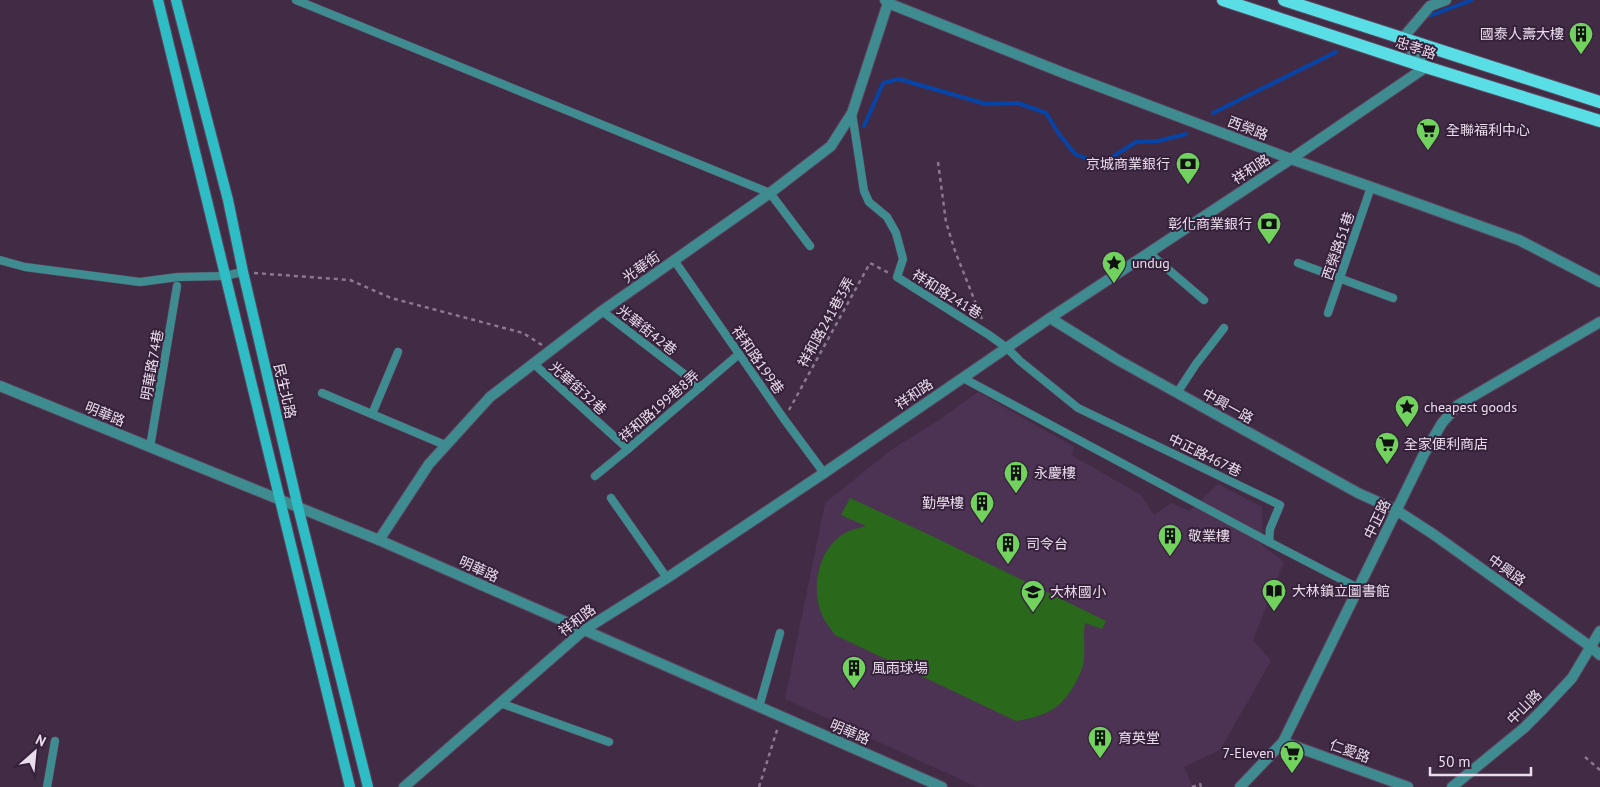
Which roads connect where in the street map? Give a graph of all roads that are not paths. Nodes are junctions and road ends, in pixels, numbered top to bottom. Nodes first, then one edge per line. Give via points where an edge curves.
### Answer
1 (158, 0) edge
2 (176, 0) edge
3 (296, 0) edge
4 (1223, 0) edge
5 (1284, 0) edge
6 (1446, 0) edge
7 (886, 1) edge
8 (1299, 2) edge
9 (1402, 39) junction
10 (1426, 67) junction
11 (1600, 102) edge
12 (852, 114) junction
13 (1600, 121) edge
14 (1291, 160) junction
15 (1371, 186) junction
16 (770, 193) junction
17 (810, 246) dead end
18 (1149, 253) junction
19 (0, 260) edge
20 (674, 260) junction
21 (1298, 263) dead end
22 (243, 272) junction
23 (224, 276) junction
24 (1339, 278) junction
25 (1600, 282) edge
26 (178, 286) dead end
27 (1393, 298) dead end
28 (1204, 300) dead end
29 (602, 311) junction
30 (1328, 313) dead end
31 (1050, 318) junction
32 (1600, 322) edge
33 (1224, 328) dead end
34 (1007, 348) junction
35 (398, 352) dead end
36 (739, 354) junction
37 (534, 364) junction
38 (963, 378) junction
39 (0, 386) edge
40 (700, 387) junction
41 (322, 393) dead end
42 (1177, 393) junction
43 (372, 414) junction
44 (445, 445) junction
45 (150, 447) junction
46 (628, 449) junction
47 (824, 473) junction
48 (595, 476) dead end
49 (279, 498) junction
50 (611, 498) dead end
51 (298, 507) junction
52 (1396, 510) junction
53 (378, 540) junction
54 (1270, 542) junction
55 (666, 578) junction
56 (1358, 588) junction
57 (584, 630) junction
58 (1600, 631) edge
59 (780, 633) dead end
60 (1591, 647) junction
61 (1600, 655) edge
62 (500, 703) junction
63 (759, 707) junction
64 (55, 741) dead end
65 (609, 742) dead end
66 (1284, 742) junction
67 (47, 787) edge
68 (350, 787) edge
69 (368, 787) edge
70 (404, 787) edge
71 (942, 787) edge
72 (1240, 787) edge
73 (1408, 787) edge
74 (1452, 787) edge

1 - 23 main road
2 - 22 main road, 民生北路 via 228,200
3 - 16 lane
4 - 10 main road, 忠孝路
5 - 8 main road, 忠孝路
6 - 9 street via 1430,6
7 - 12 street, 光華街
7 - 14 street, 西榮路
8 - 9 main road, 忠孝路
9 - 10 street
9 - 11 main road, 忠孝路
10 - 13 main road, 忠孝路
10 - 14 street, 祥和路
12 - 16 street, 光華街 via 831,146
12 - 34 lane, 祥和路241巷 via 864,191 869,202 887,217 896,232 904,259 897,277
14 - 15 street, 西榮路
14 - 18 street, 祥和路
15 - 24 lane, 西榮路51巷
15 - 25 street, 西榮路 via 1519,240
16 - 17 lane
16 - 20 street, 光華街
18 - 28 lane
18 - 31 street, 祥和路
19 - 23 lane via 25,267 140,282
20 - 29 street, 光華街
20 - 36 lane, 祥和路199巷
21 - 24 lane
22 - 23 lane
22 - 51 main road, 民生北路
23 - 49 main road
24 - 27 lane
24 - 30 lane, 西榮路51巷
26 - 45 lane, 明華路74巷
29 - 37 street, 光華街
29 - 40 lane, 光華街42巷
31 - 34 street, 祥和路
31 - 42 street, 中興一路
32 - 52 street, 中正路 via 1458,405 1442,423
33 - 42 lane
34 - 38 street, 祥和路
34 - 54 lane, 中正路467巷 via 1078,408 1280,505 1270,529
35 - 43 lane
36 - 40 lane, 祥和路199巷8弄
36 - 47 lane, 祥和路199巷
37 - 44 street, 光華街 via 490,397
37 - 46 lane, 光華街32巷
38 - 47 street, 祥和路
38 - 54 lane
39 - 45 street, 明華路
40 - 46 lane, 祥和路199巷8弄
41 - 43 lane
42 - 52 street, 中興一路 via 1358,494
43 - 44 lane
44 - 53 street, 光華街
45 - 49 street, 明華路
46 - 48 lane, 祥和路199巷8弄
47 - 55 street, 祥和路
49 - 51 street, 明華路
49 - 68 main road
50 - 55 lane
51 - 53 street, 明華路
51 - 69 main road, 民生北路
52 - 56 street, 中正路
52 - 60 street, 中興路
53 - 57 street, 明華路
54 - 56 lane
55 - 57 street, 祥和路
56 - 66 street, 中正路
57 - 62 street, 祥和路
57 - 63 street, 明華路
58 - 60 street, 中山路
59 - 63 lane
60 - 61 street, 中興路
60 - 74 street, 中山路 via 1572,678 1530,722
62 - 65 lane
62 - 70 street, 祥和路
63 - 71 street, 明華路
64 - 67 lane
66 - 72 street, 中正路
66 - 73 street, 仁愛路

